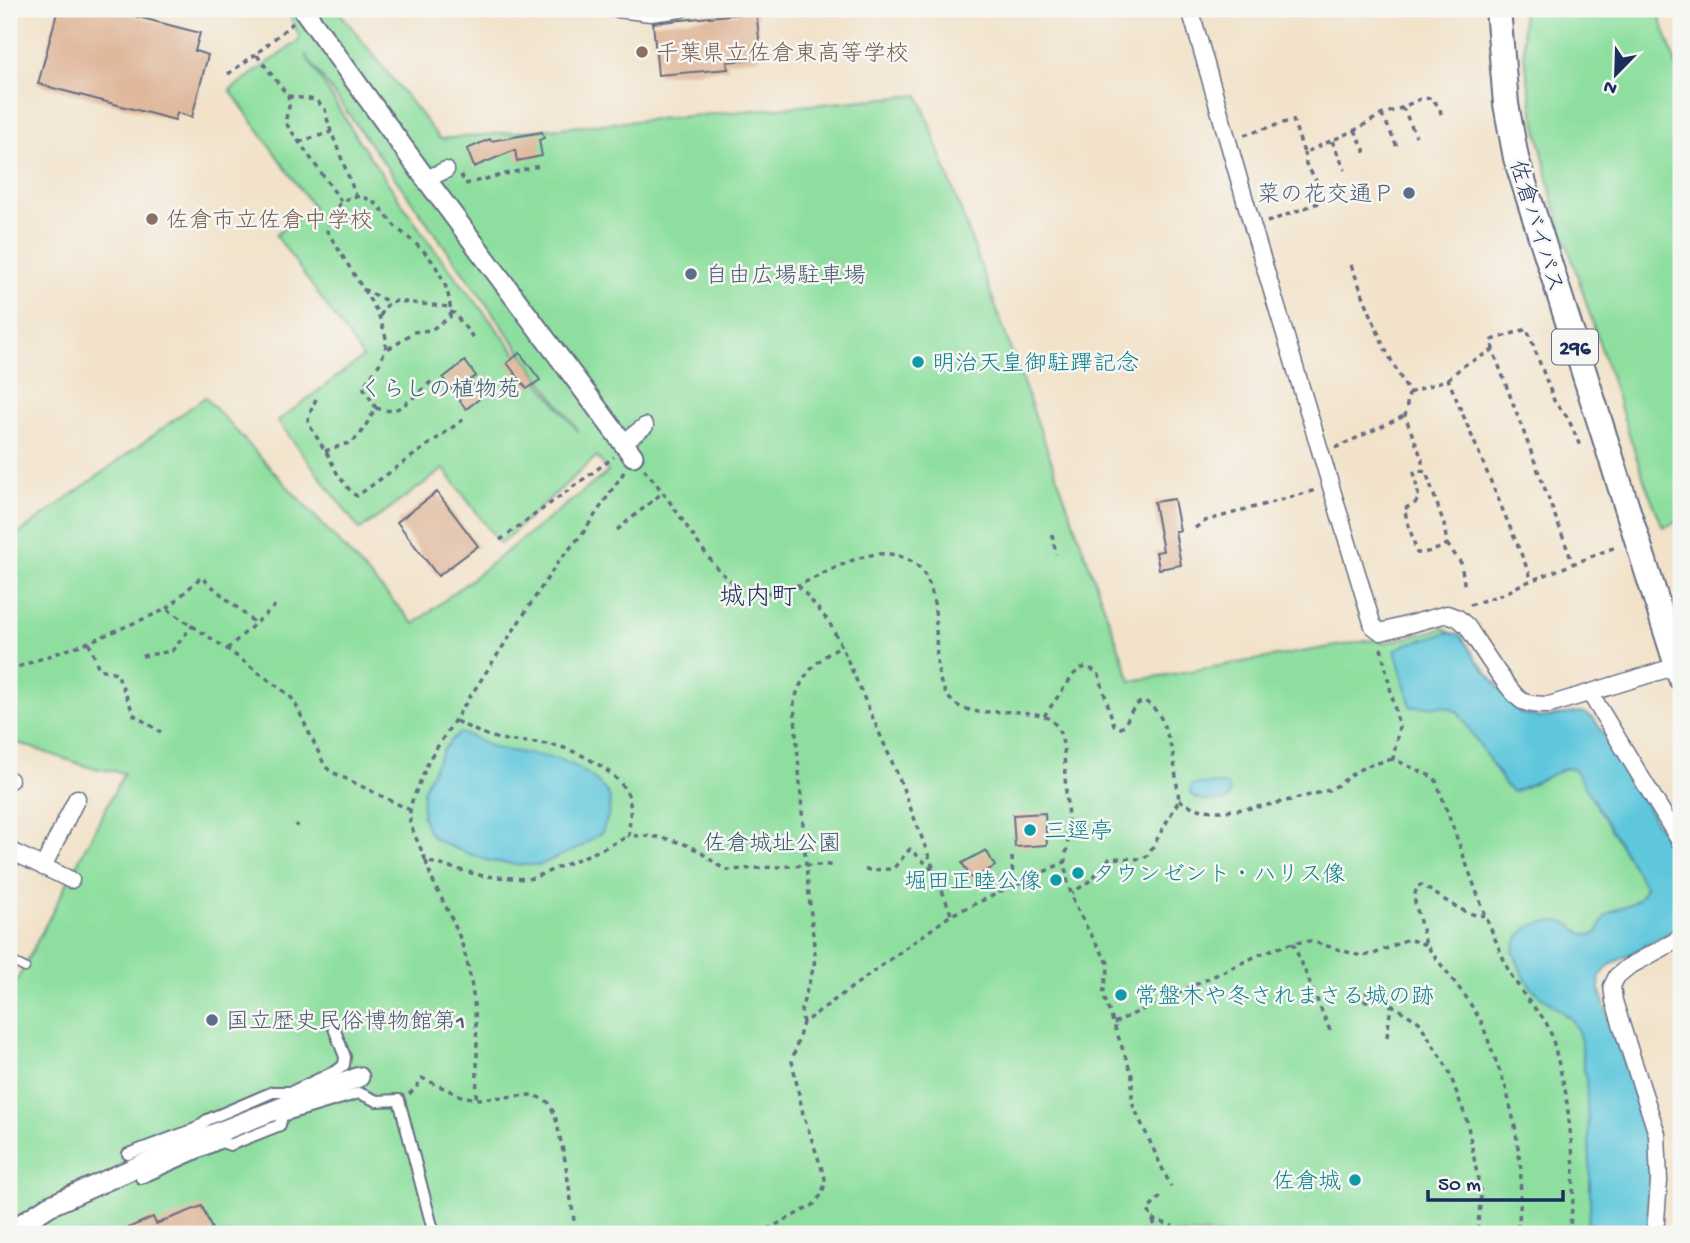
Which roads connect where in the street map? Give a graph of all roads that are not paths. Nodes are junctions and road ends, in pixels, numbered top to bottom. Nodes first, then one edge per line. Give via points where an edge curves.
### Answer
1 (618, 9) edge
2 (681, 9) edge
3 (1190, 9) edge
4 (1498, 9) edge
5 (304, 11) edge
6 (453, 172) road end
7 (426, 179) junction
8 (645, 426) dead end
9 (628, 449) joint
10 (1679, 672) edge
11 (1590, 693) junction
12 (77, 798) dead end
13 (1681, 844) edge
14 (9, 850) edge
15 (43, 867) junction
16 (71, 880) dead end
17 (1681, 938) edge
18 (9, 960) edge
19 (25, 968) dead end
20 (332, 1023) dead end
21 (359, 1077) dead end
22 (128, 1154) dead end
23 (141, 1178) dead end
24 (9, 1232) edge
25 (434, 1234) edge
26 (1655, 1234) edge

1 - 2 street via 651,13
3 - 11 street via 1373,626 1381,632 1447,614 1467,626 1521,700 1549,705
4 - 10 highway, 佐倉バイパス / 296 via 1516,158
5 - 7 street
6 - 7 street
7 - 9 street
8 - 9 street
10 - 11 street
11 - 13 street
12 - 15 street
14 - 15 street
15 - 16 street
17 - 26 street via 1628,967 1612,986 1657,1134
18 - 19 lane
20 - 22 street via 345,1057 338,1070 291,1093 273,1092
21 - 24 street via 137,1167 49,1206
23 - 25 street via 222,1142 230,1145 255,1136 280,1125 282,1116 298,1111 359,1093 377,1101 399,1100

